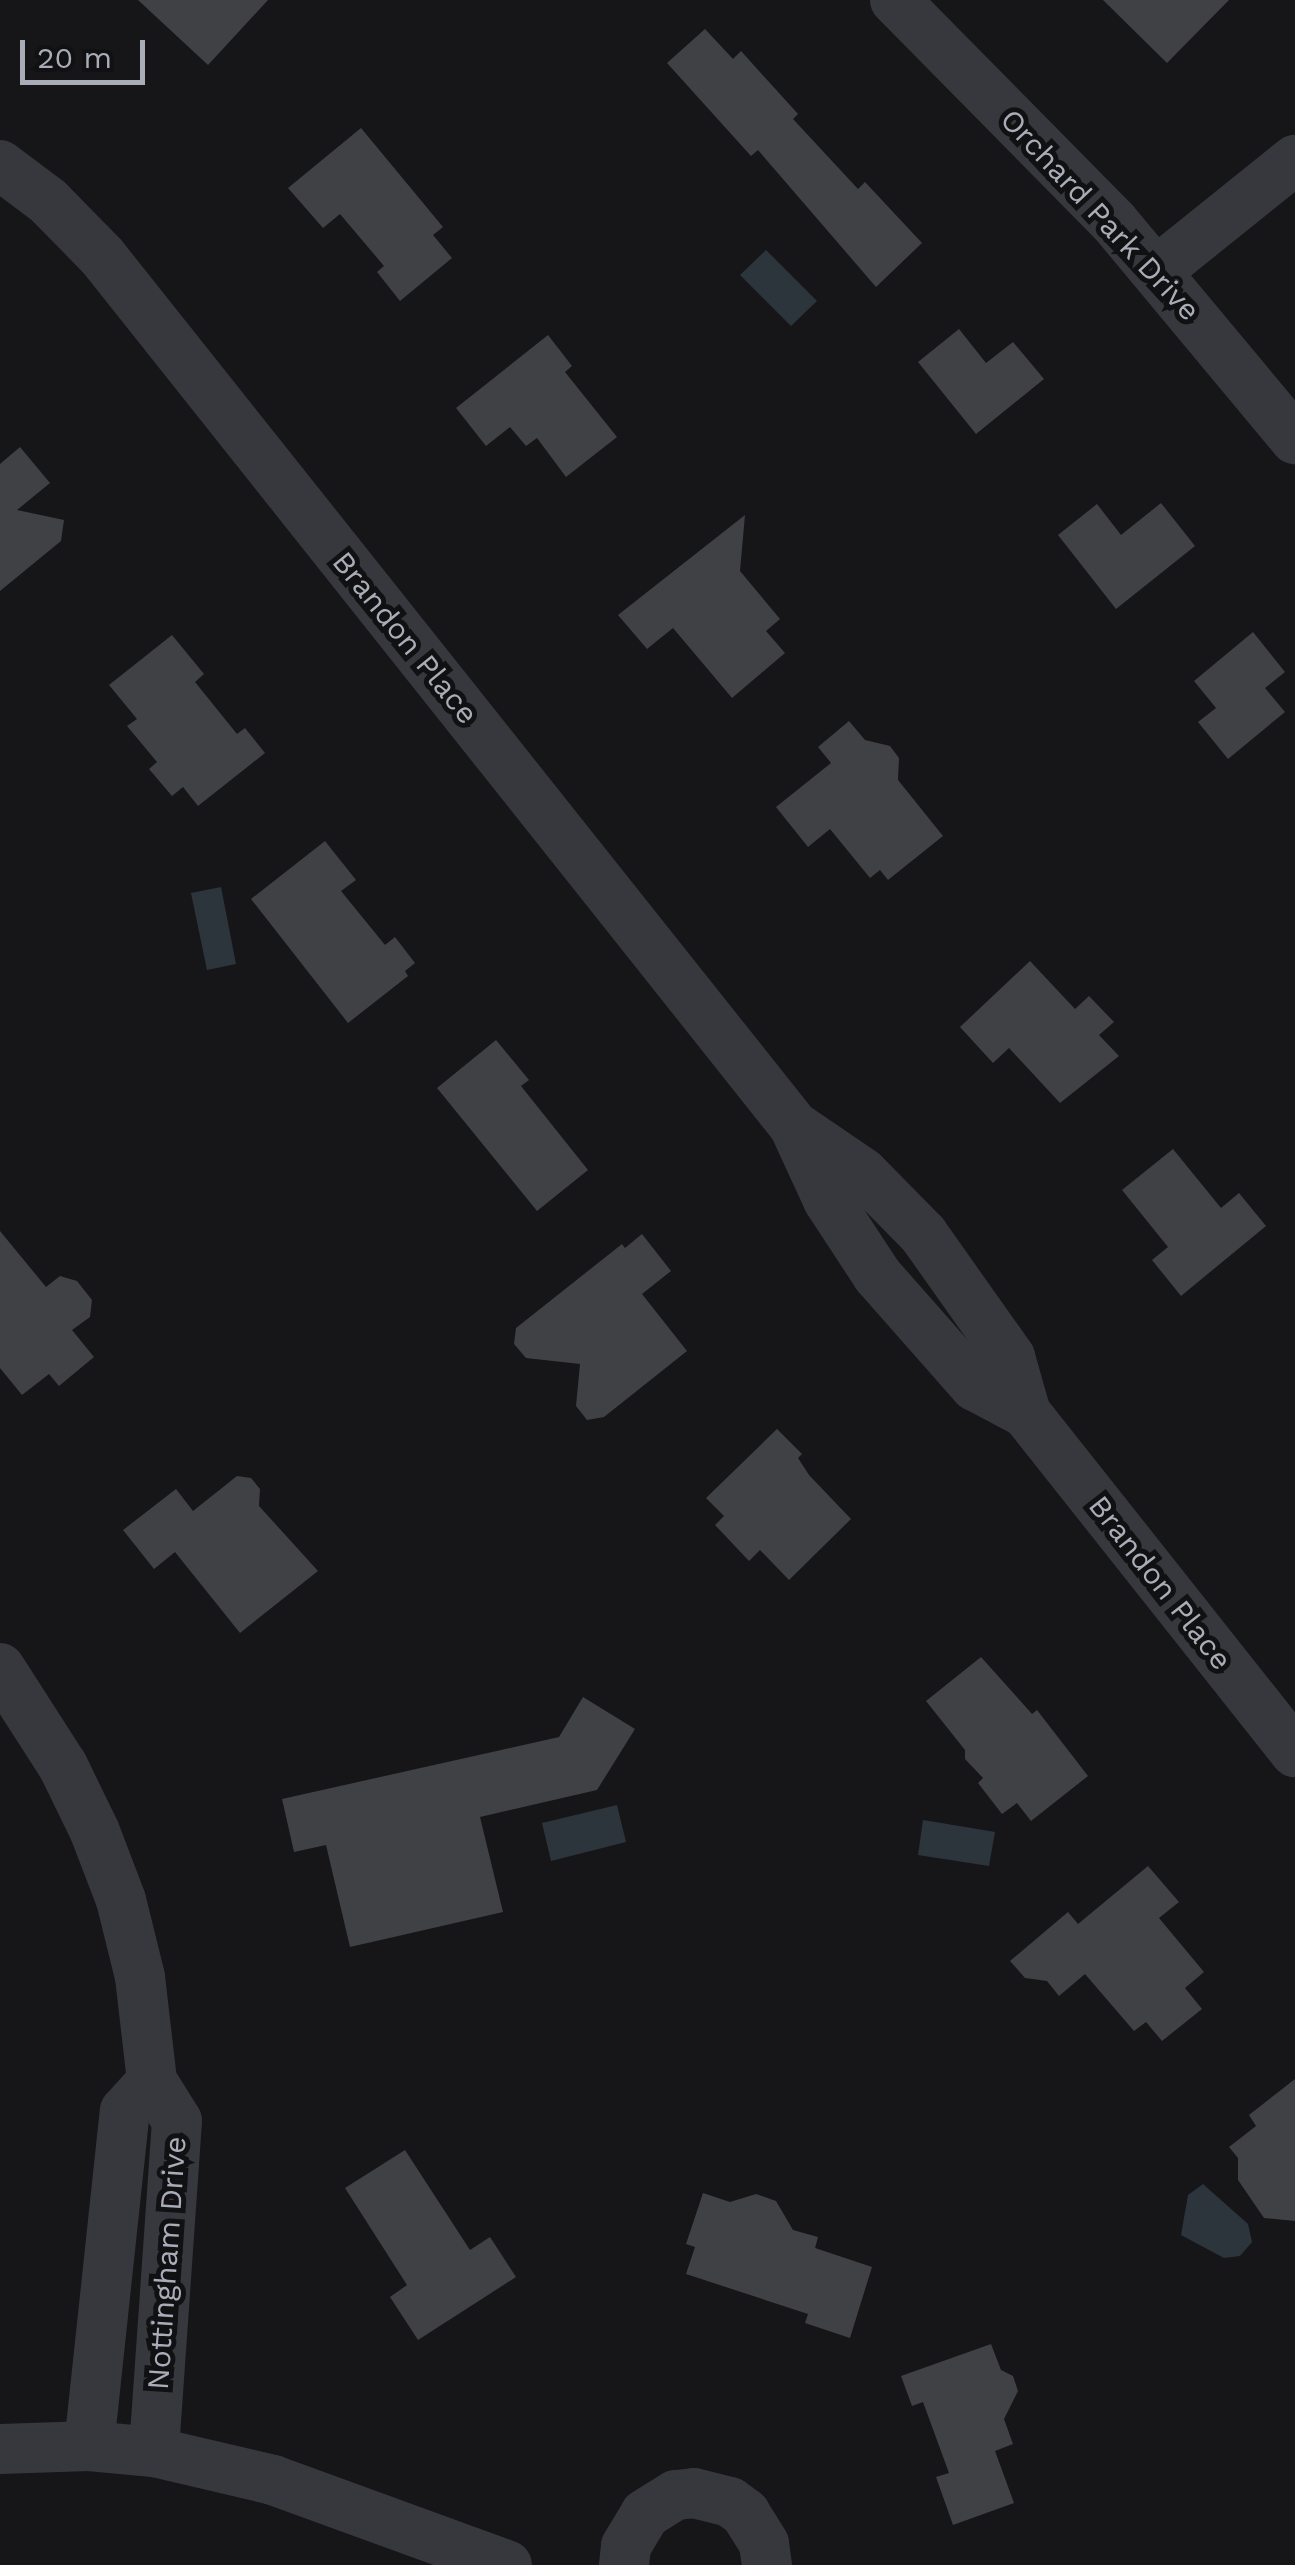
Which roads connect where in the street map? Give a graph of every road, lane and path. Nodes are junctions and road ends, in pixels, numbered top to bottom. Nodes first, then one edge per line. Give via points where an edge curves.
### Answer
1 (896, 0) edge
2 (1295, 160) edge
3 (0, 165) edge
4 (1158, 270) junction
5 (1295, 439) edge
6 (0, 1668) edge
7 (1295, 1752) edge
8 (152, 2081) junction
9 (89, 2446) junction
10 (0, 2449) edge
11 (154, 2452) junction
12 (507, 2565) edge
13 (624, 2565) edge
14 (766, 2565) edge

1 - 4 street, Orchard Park Drive
2 - 4 street
3 - 7 street, Brandon Place via 48,200 102,256 794,1126 864,1172 922,1234 1010,1357 1026,1413
4 - 5 street, Orchard Park Drive
6 - 8 street, Nottingham Drive via 63,1766 121,1900 140,1977
8 - 9 street, Nottingham Drive via 126,2111
8 - 11 street, Nottingham Drive via 177,2121
9 - 10 street
9 - 11 street
11 - 12 street via 291,2486
13 - 14 street via 644,2514 676,2495 694,2493 730,2502 744,2513 756,2528

